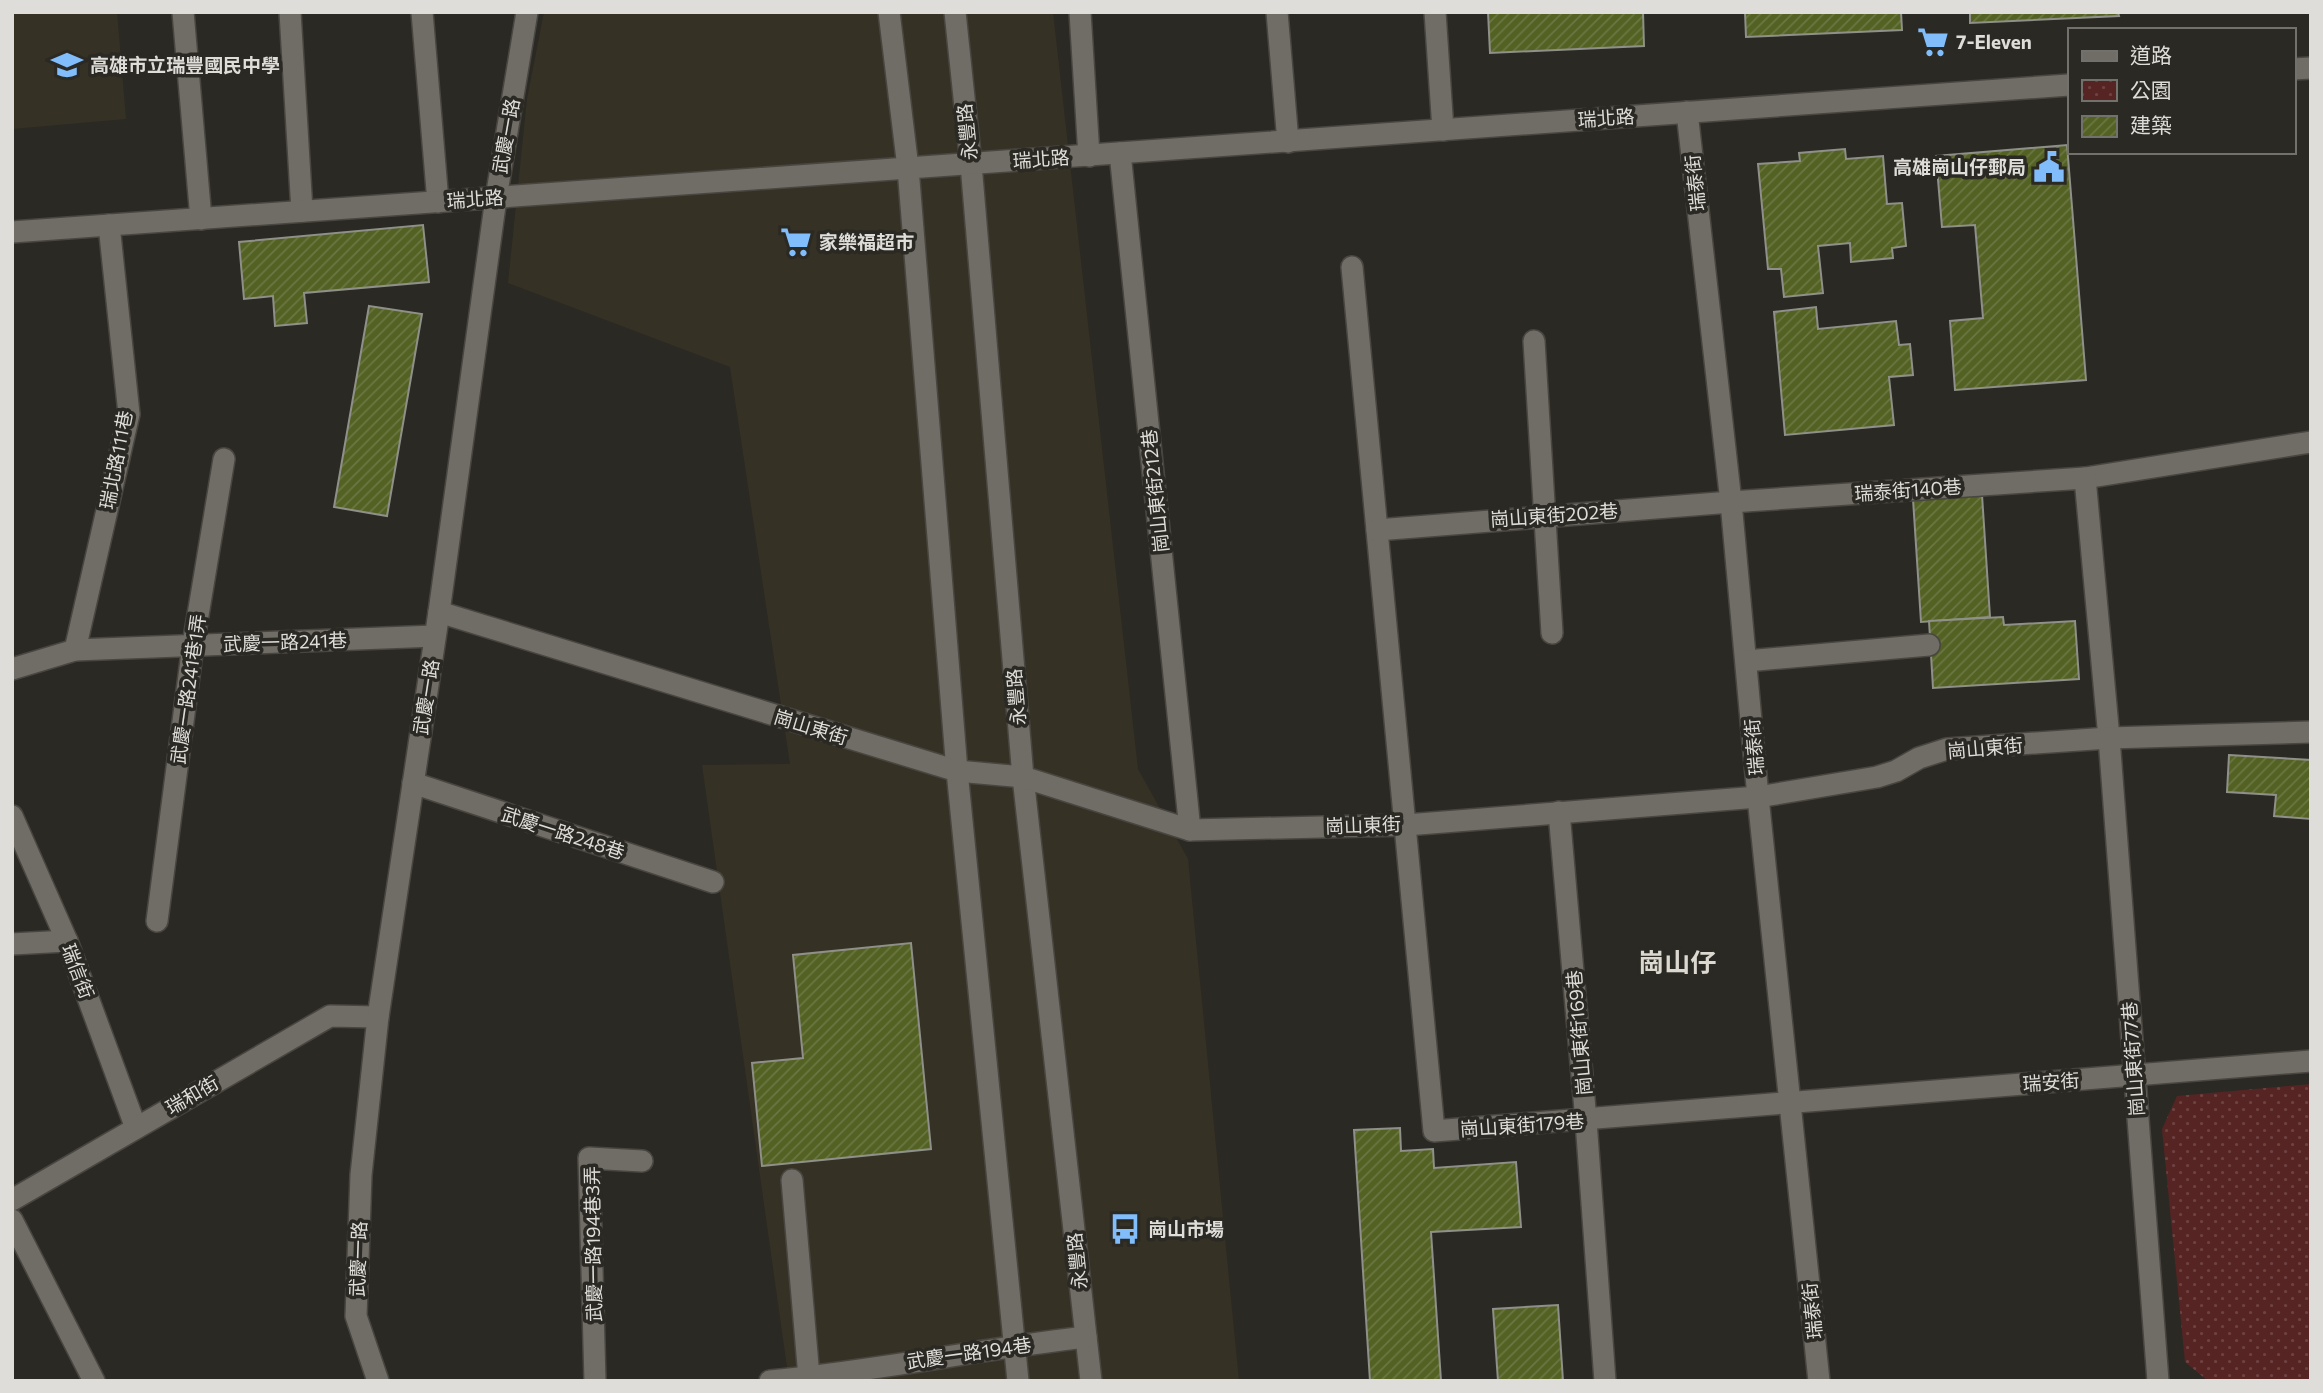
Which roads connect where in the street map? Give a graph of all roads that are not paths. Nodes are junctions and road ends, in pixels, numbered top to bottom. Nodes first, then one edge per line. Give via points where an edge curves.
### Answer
1 (183, 12) edge
2 (290, 12) edge
3 (422, 12) edge
4 (527, 12) edge
5 (890, 12) edge
6 (955, 12) edge
7 (1080, 12) edge
8 (1277, 12) edge
9 (1435, 12) edge
10 (2068, 85) edge
11 (1688, 112) junction
12 (1443, 130) junction
13 (1288, 142) junction
14 (1120, 153) junction
15 (1089, 156) junction
16 (971, 164) junction
17 (908, 168) junction
18 (496, 198) junction
19 (438, 202) junction
20 (302, 212) junction
21 (201, 219) junction
22 (108, 225) junction
23 (12, 232) edge
24 (1352, 267) dead end
25 (1534, 341) dead end
26 (2311, 442) edge
27 (224, 459) dead end
28 (2085, 478) junction
29 (1731, 502) junction
30 (1545, 516) junction
31 (1377, 530) junction
32 (439, 612) junction
33 (1552, 633) dead end
34 (435, 636) junction
35 (193, 645) junction
36 (1929, 645) dead end
37 (75, 650) junction
38 (1746, 661) junction
39 (12, 669) edge
40 (2311, 732) edge
41 (2109, 738) junction
42 (957, 771) junction
43 (1023, 777) junction
44 (413, 783) junction
45 (1758, 797) junction
46 (1559, 812) junction
47 (12, 816) edge
48 (1406, 825) junction
49 (1190, 830) junction
50 (713, 882) dead end
51 (157, 921) dead end
52 (67, 941) junction
53 (12, 944) edge
54 (378, 1017) junction
55 (2311, 1061) edge
56 (2134, 1076) junction
57 (1791, 1102) junction
58 (1586, 1121) junction
59 (136, 1128) junction
60 (642, 1161) dead end
61 (792, 1180) dead end
62 (12, 1200) edge
63 (12, 1220) edge
64 (1086, 1337) junction
65 (1014, 1345) junction
66 (809, 1377) junction
67 (94, 1381) edge
68 (378, 1381) edge
69 (595, 1381) edge
70 (773, 1381) edge
71 (1018, 1381) edge
72 (1091, 1381) edge
73 (1605, 1381) edge
74 (1819, 1381) edge
75 (2158, 1381) edge

1 - 21 street
2 - 20 street
3 - 19 street
4 - 18 street, 武慶一路
5 - 17 street
6 - 16 street, 永豐路
7 - 15 street
8 - 13 street
9 - 12 street
10 - 11 street, 瑞北路
11 - 12 street, 瑞北路
11 - 29 street, 瑞泰街
12 - 13 street, 瑞北路
13 - 14 street, 瑞北路
14 - 15 street, 瑞北路
14 - 49 street, 崗山東街212巷
15 - 16 street, 瑞北路
16 - 17 street, 瑞北路
16 - 43 street, 永豐路
17 - 18 street, 瑞北路
17 - 42 street
18 - 19 street, 瑞北路
18 - 32 street, 武慶一路
19 - 20 street, 瑞北路
20 - 21 street, 瑞北路
21 - 22 street, 瑞北路
22 - 23 street, 瑞北路
22 - 37 street, 瑞北路111巷 via 129,414
24 - 31 street
25 - 30 street
26 - 28 street, 瑞泰街140巷
27 - 35 street, 武慶一路241巷1弄
28 - 29 street, 瑞泰街140巷
28 - 41 street
29 - 30 street, 崗山東街202巷
29 - 38 street, 瑞泰街
30 - 31 street, 崗山東街202巷
30 - 33 street
31 - 48 street
32 - 34 street, 武慶一路
32 - 42 street, 崗山東街
34 - 35 street, 武慶一路241巷
34 - 44 street, 武慶一路
35 - 37 street, 武慶一路241巷
35 - 51 street, 武慶一路241巷1弄
36 - 38 street
37 - 39 street, 武慶一路241巷
38 - 45 street, 瑞泰街
40 - 41 street, 崗山東街
41 - 45 street, 崗山東街 via 1947,749 1877,777
41 - 56 street, 崗山東街77巷
42 - 43 street, 崗山東街
42 - 65 street
43 - 49 street, 崗山東街
43 - 64 street, 永豐路
44 - 50 street, 武慶一路248巷
44 - 54 street, 武慶一路
45 - 46 street, 崗山東街
45 - 57 street, 瑞泰街
46 - 48 street, 崗山東街
46 - 58 street, 崗山東街169巷
47 - 52 street, 瑞信街
48 - 49 street, 崗山東街
48 - 58 street, 崗山東街179巷 via 1434,1131
52 - 53 street
52 - 59 street, 瑞信街
54 - 59 street, 瑞和街 via 330,1016
54 - 68 street, 武慶一路 via 361,1175 356,1316
55 - 56 street, 瑞安街
56 - 57 street, 瑞安街
56 - 75 street, 崗山東街77巷
57 - 58 street, 崗山東街179巷
57 - 74 street, 瑞泰街
58 - 73 street, 崗山東街169巷
59 - 62 street, 瑞和街
60 - 69 street, 武慶一路194巷3弄 via 589,1158
61 - 66 street
63 - 67 street
64 - 65 street, 武慶一路194巷
64 - 72 street, 永豐路
65 - 66 street, 武慶一路194巷
65 - 71 street
66 - 70 street, 武慶一路194巷

